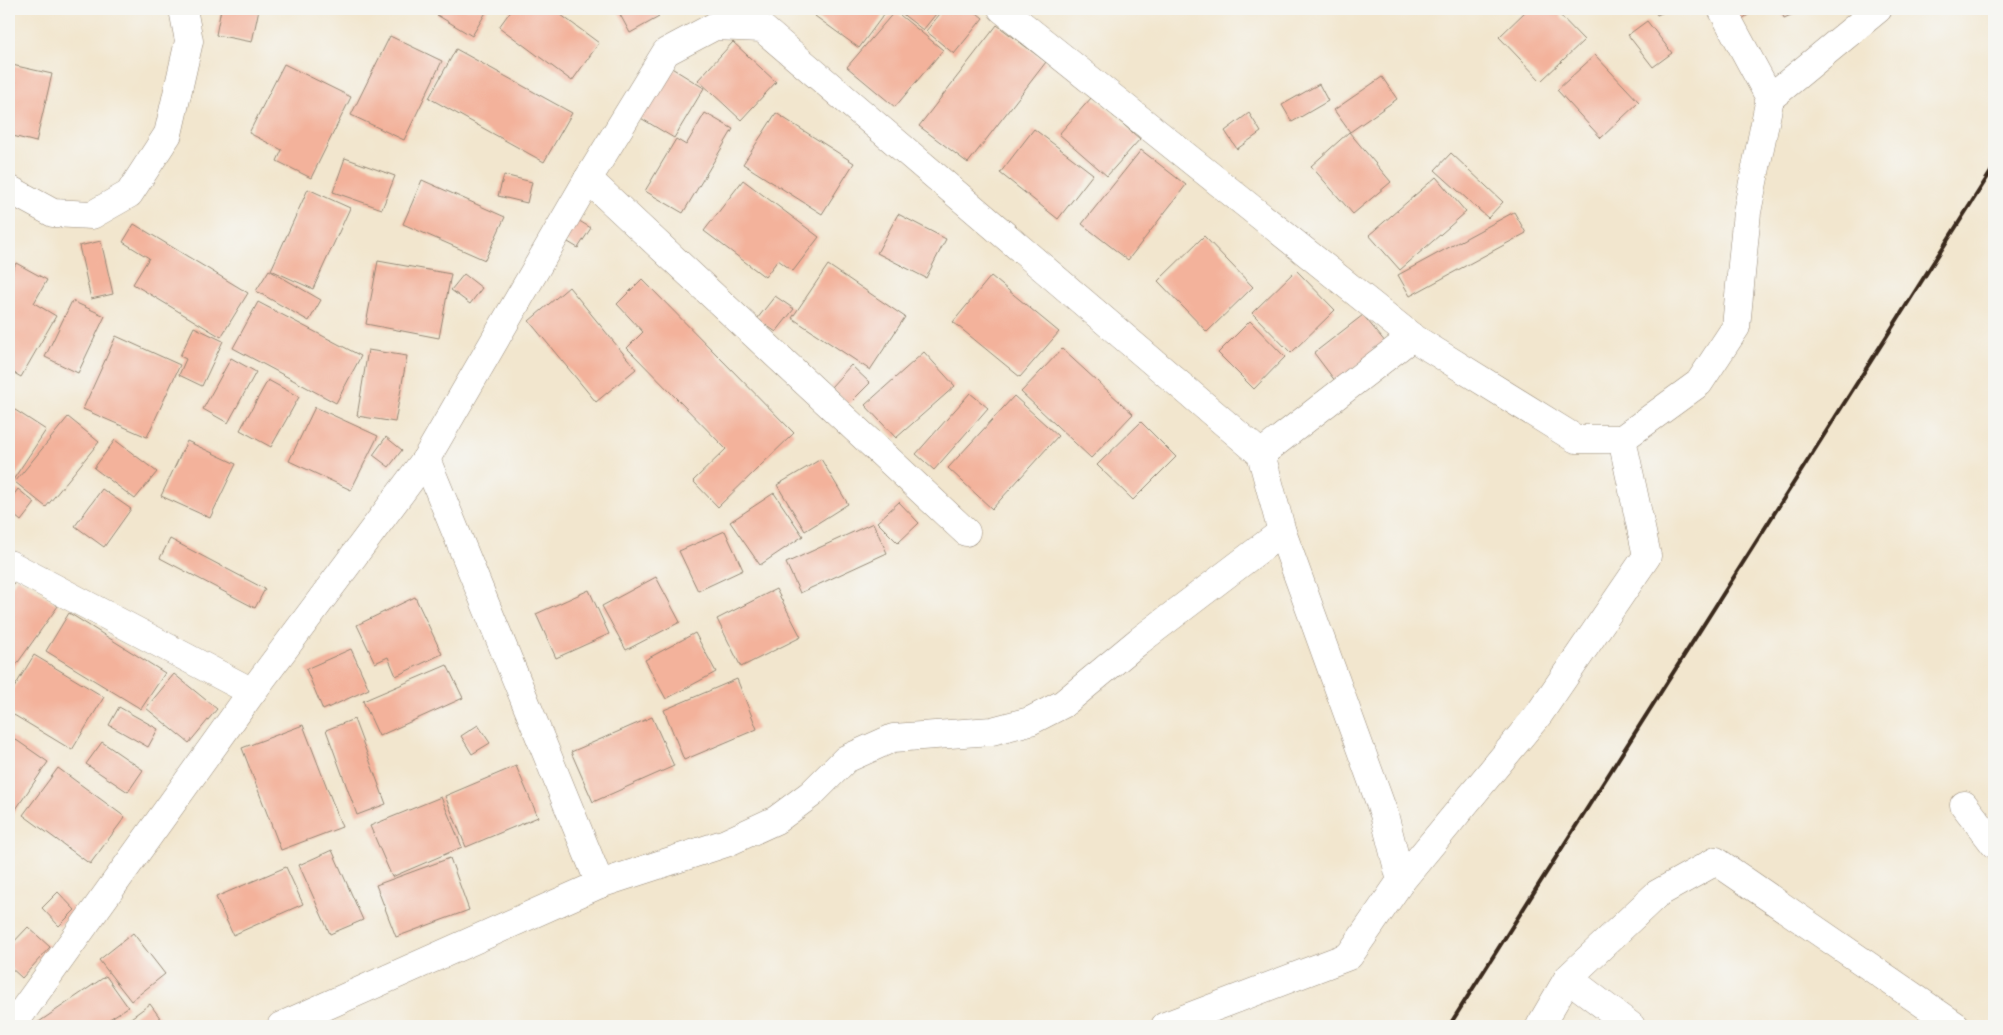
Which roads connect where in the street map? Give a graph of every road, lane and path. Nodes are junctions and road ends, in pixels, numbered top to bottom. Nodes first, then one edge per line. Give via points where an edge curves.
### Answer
1 (183, 9) edge
2 (1002, 9) edge
3 (1722, 9) edge
4 (1878, 9) edge
5 (1770, 98) junction
6 (588, 179) junction
7 (9, 189) edge
8 (1412, 338) junction
9 (1622, 438) junction
10 (1261, 454) junction
11 (426, 459) junction
12 (966, 532) dead end
13 (1282, 532) junction
14 (9, 564) edge
15 (252, 692) junction
16 (1964, 805) dead end
17 (1994, 844) edge
18 (1401, 880) junction
19 (600, 884) junction
20 (1568, 978) junction
21 (12, 1026) edge
22 (281, 1026) edge
23 (1165, 1026) edge
24 (1540, 1026) edge
25 (1631, 1026) edge
26 (1956, 1026) edge

1 - 7 street via 189,41 168,134 129,194 92,215 53,213
2 - 8 street
3 - 5 street
4 - 5 street
5 - 9 street via 1747,212 1736,327 1699,383
6 - 10 street via 666,52 715,26 762,28
6 - 11 street
6 - 12 street
8 - 9 street via 1576,439
8 - 10 street
9 - 18 street via 1648,556 1539,714
10 - 13 street
11 - 15 street
11 - 19 street
13 - 18 street via 1384,814
13 - 19 street via 1139,641 1063,704 1030,721 992,731 893,738 846,759 811,794 776,820 726,843
14 - 15 street
15 - 21 street
16 - 17 street
18 - 23 street via 1349,956
19 - 22 street
20 - 24 street
20 - 25 street
20 - 26 street via 1657,894 1716,861

